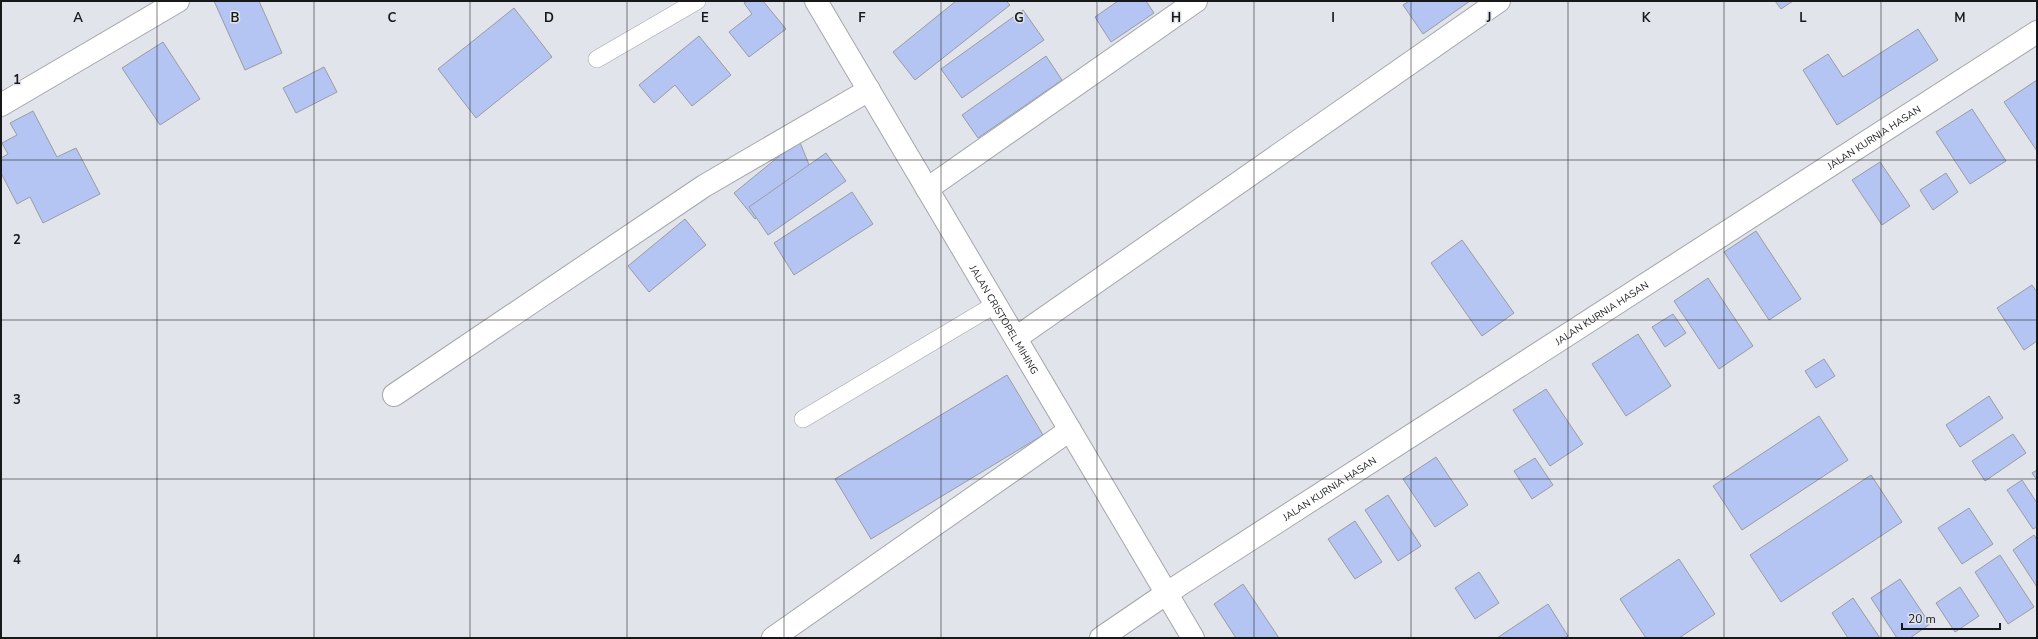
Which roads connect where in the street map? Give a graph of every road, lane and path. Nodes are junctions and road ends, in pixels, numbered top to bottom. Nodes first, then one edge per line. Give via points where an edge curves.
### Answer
1 (178, 1) edge
2 (697, 1) edge
3 (816, 1) edge
4 (1196, 1) edge
5 (1499, 1) edge
6 (2037, 32) edge
7 (597, 59) dead end
8 (869, 90) junction
9 (1, 105) edge
10 (927, 189) junction
11 (996, 304) junction
12 (1016, 338) junction
13 (394, 395) dead end
14 (803, 419) dead end
15 (1070, 430) junction
16 (1167, 593) junction
17 (773, 638) edge
18 (1101, 638) edge
19 (1193, 638) edge

1 - 9 street
2 - 7 lane
3 - 8 street, JALAN CRISTOPEL MIHING
4 - 10 street
5 - 12 street
6 - 16 street, JALAN KURNIA HASAN
8 - 10 street, JALAN CRISTOPEL MIHING
8 - 13 street via 704,186
10 - 11 street, JALAN CRISTOPEL MIHING
11 - 12 street, JALAN CRISTOPEL MIHING
11 - 14 lane
12 - 15 street, JALAN CRISTOPEL MIHING
15 - 16 street, JALAN CRISTOPEL MIHING
15 - 17 street
16 - 18 street, JALAN KURNIA HASAN
16 - 19 street, JALAN CRISTOPEL MIHING

